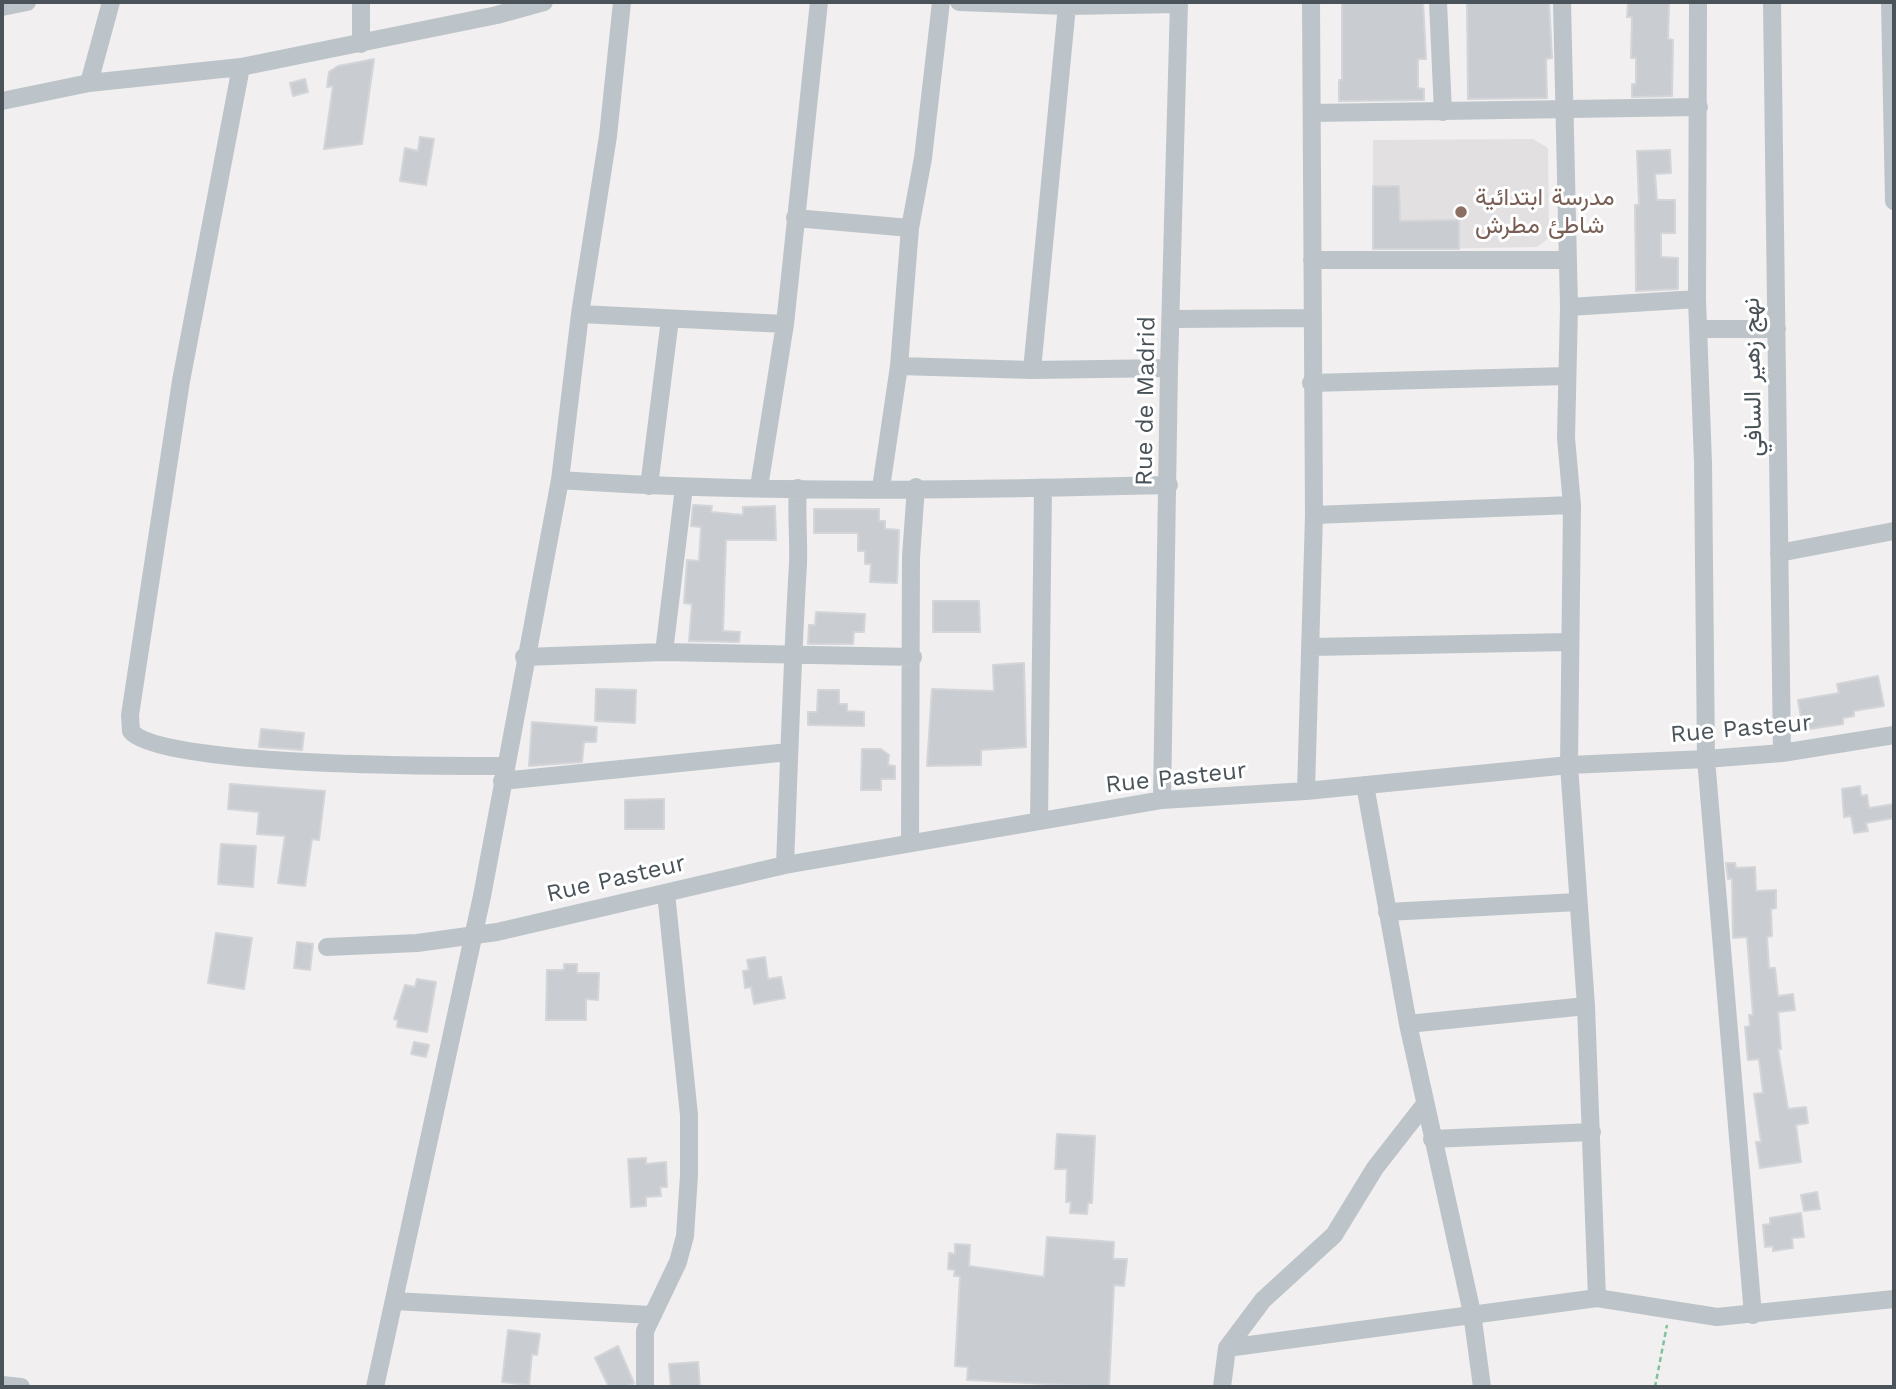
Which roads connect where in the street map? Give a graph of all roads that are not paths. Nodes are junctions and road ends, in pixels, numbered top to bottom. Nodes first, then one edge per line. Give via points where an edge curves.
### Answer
1 (27, 2) edge
2 (111, 2) edge
3 (361, 2) edge
4 (544, 2) edge
5 (622, 2) edge
6 (819, 2) edge
7 (941, 2) edge
8 (959, 2) edge
9 (1311, 2) edge
10 (1438, 2) edge
11 (1562, 2) edge
12 (1698, 2) edge
13 (1772, 2) edge
14 (1890, 2) edge
15 (1179, 3) edge
16 (1067, 6) junction
17 (2, 7) edge
18 (497, 8) edge
19 (361, 44) junction
20 (241, 67) junction
21 (89, 83) junction
22 (2, 101) edge
23 (1699, 107) junction
24 (1563, 109) junction
25 (1443, 112) junction
26 (1311, 113) junction
27 (1894, 201) edge
28 (796, 218) junction
29 (910, 228) junction
30 (1312, 260) junction
31 (1568, 260) junction
32 (1697, 299) junction
33 (1569, 306) junction
34 (580, 314) junction
35 (1313, 318) junction
36 (670, 319) junction
37 (1172, 319) junction
38 (785, 324) junction
39 (1699, 328) junction
40 (1777, 329) junction
41 (899, 366) junction
42 (1169, 368) junction
43 (1032, 370) junction
44 (1567, 376) junction
45 (1311, 383) junction
46 (560, 481) junction
47 (1169, 485) junction
48 (649, 486) junction
49 (684, 487) junction
50 (759, 487) junction
51 (916, 487) junction
52 (798, 488) junction
53 (881, 488) junction
54 (1043, 488) junction
55 (1572, 505) junction
56 (1314, 515) junction
57 (1894, 531) edge
58 (1779, 552) junction
59 (1570, 642) junction
60 (1311, 647) junction
61 (664, 652) junction
62 (792, 654) junction
63 (524, 657) junction
64 (913, 657) junction
65 (1894, 736) edge
66 (789, 752) junction
67 (1782, 752) junction
68 (1706, 759) junction
69 (1569, 765) junction
70 (504, 774) junction
71 (1365, 785) junction
72 (1306, 790) junction
73 (1162, 800) junction
74 (1039, 821) junction
75 (910, 843) junction
76 (785, 865) junction
77 (666, 894) junction
78 (1578, 902) junction
79 (1387, 912) junction
80 (474, 936) junction
81 (327, 947) dead end
82 (1586, 1006) junction
83 (1408, 1024) junction
84 (1425, 1104) junction
85 (1592, 1132) junction
86 (1432, 1139) junction
87 (1597, 1298) junction
88 (1894, 1299) edge
89 (394, 1301) junction
90 (1472, 1313) junction
91 (651, 1315) junction
92 (1753, 1315) junction
93 (1227, 1348) junction
94 (2, 1385) edge
95 (21, 1387) edge
96 (375, 1387) edge
97 (645, 1387) edge
98 (1222, 1387) edge
99 (1482, 1387) edge

1 - 17 street
2 - 21 street
3 - 19 street
4 - 18 street
5 - 34 street via 608,136
6 - 28 street
7 - 29 street
8 - 16 street
9 - 26 street
10 - 25 street
11 - 24 street
12 - 23 street
13 - 40 street, نهج زهير السافي
14 - 27 street
15 - 16 street
15 - 37 street, Rue de Madrid
16 - 43 street
18 - 19 street
19 - 20 street
20 - 21 street
20 - 70 street via 181,382 131,731 143,742 227,756
21 - 22 street
23 - 24 street
23 - 32 street
24 - 25 street
24 - 31 street
25 - 26 street
26 - 30 street
28 - 29 street
28 - 38 street
29 - 41 street
30 - 31 street
30 - 35 street
31 - 33 street
32 - 33 street
32 - 39 street
33 - 44 street
34 - 36 street
34 - 46 street
35 - 37 street
35 - 45 street
36 - 38 street
36 - 48 street
37 - 42 street, Rue de Madrid
38 - 50 street
39 - 40 street
39 - 68 street
40 - 58 street, نهج زهير السافي
41 - 43 street
41 - 53 street
42 - 43 street
42 - 47 street, Rue de Madrid
44 - 45 street
44 - 55 street
45 - 56 street
46 - 48 street
46 - 63 street
47 - 54 street
47 - 73 street, Rue de Madrid
48 - 49 street
49 - 50 street
49 - 61 street
50 - 52 street
51 - 53 street
51 - 54 street
51 - 64 street via 911,557
52 - 53 street
52 - 62 street
54 - 74 street
55 - 56 street
55 - 59 street
56 - 60 street
57 - 58 street
58 - 67 street, نهج زهير السافي
59 - 60 street
59 - 69 street
60 - 72 street
61 - 62 street
61 - 63 street
62 - 64 street
62 - 66 street
63 - 70 street
64 - 75 street
65 - 67 street, Rue Pasteur
66 - 70 street
66 - 76 street
67 - 68 street, Rue Pasteur
68 - 69 street, Rue Pasteur
68 - 92 street
69 - 71 street, Rue Pasteur
69 - 78 street
70 - 80 street
71 - 72 street, Rue Pasteur
71 - 79 street
72 - 73 street, Rue Pasteur
73 - 74 street, Rue Pasteur
74 - 75 street, Rue Pasteur
75 - 76 street, Rue Pasteur
76 - 77 street, Rue Pasteur
77 - 80 street, Rue Pasteur
77 - 91 street via 689,1115 689,1175 685,1236 672,1280
78 - 79 street
78 - 82 street
79 - 83 street
80 - 81 street, Rue Pasteur
80 - 89 street
82 - 83 street
82 - 85 street
83 - 84 street
84 - 86 street
84 - 93 street via 1375,1168 1334,1235 1264,1300
85 - 86 street
85 - 87 street
86 - 90 street
87 - 90 street
87 - 92 street via 1670,1312
88 - 92 street
89 - 91 street
89 - 96 street
90 - 93 street
90 - 99 street
91 - 97 street via 645,1331
93 - 98 street
94 - 95 street

